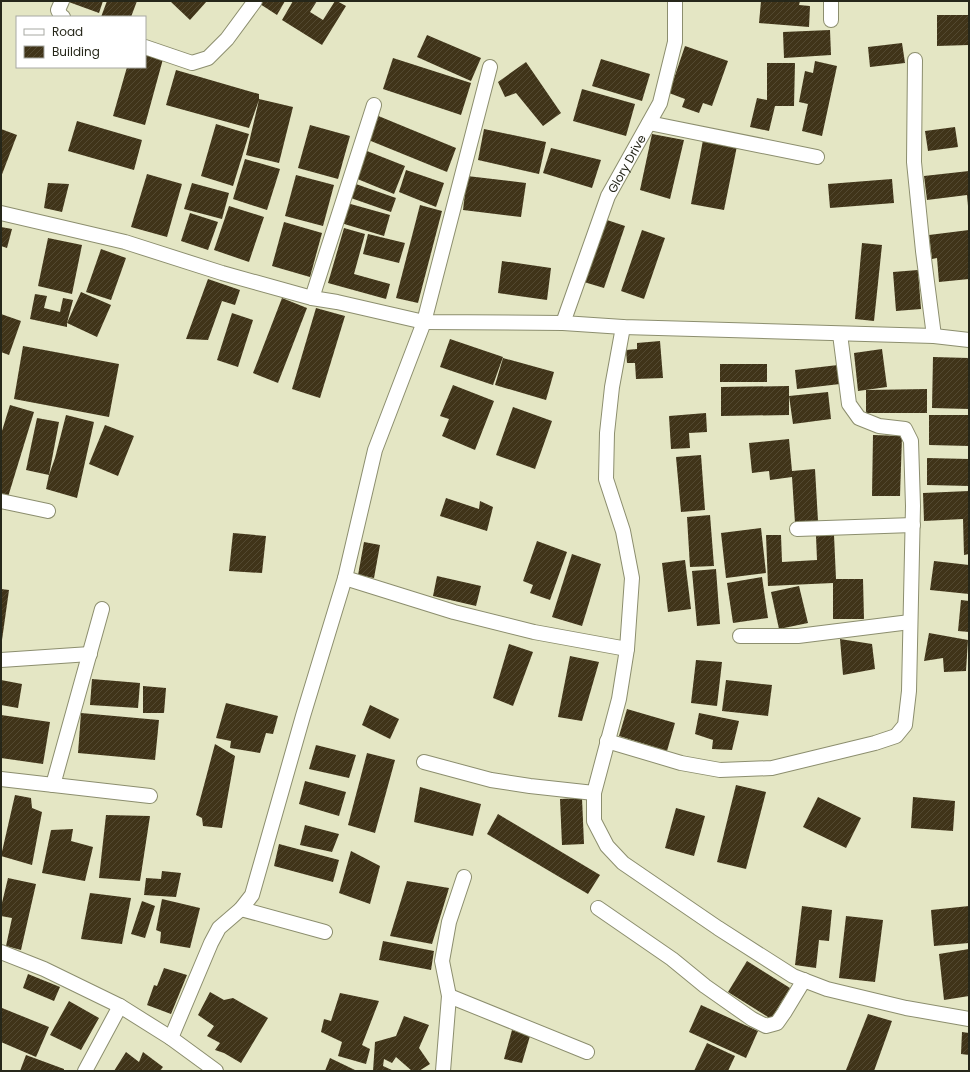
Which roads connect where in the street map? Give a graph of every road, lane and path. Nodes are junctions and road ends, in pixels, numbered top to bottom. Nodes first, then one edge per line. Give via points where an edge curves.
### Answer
1 (62, 1) edge
2 (255, 1) edge
3 (675, 1) edge
4 (831, 1) edge
5 (61, 16) edge
6 (831, 20) dead end
7 (146, 47) edge
8 (915, 60) dead end
9 (490, 67) dead end
10 (374, 105) dead end
11 (649, 123) junction
12 (817, 157) dead end
13 (1, 213) edge
14 (312, 298) junction
15 (424, 322) junction
16 (563, 323) junction
17 (623, 327) junction
18 (840, 334) junction
19 (934, 336) junction
20 (969, 340) edge
21 (1, 502) edge
22 (48, 511) dead end
23 (913, 525) junction
24 (796, 529) dead end
25 (345, 578) junction
26 (102, 609) dead end
27 (910, 622) junction
28 (740, 636) dead end
29 (627, 649) junction
30 (90, 654) junction
31 (1, 660) edge
32 (607, 741) junction
33 (424, 762) dead end
34 (1, 779) edge
35 (53, 785) junction
36 (594, 793) junction
37 (150, 796) dead end
38 (464, 878) dead end
39 (598, 908) dead end
40 (241, 909) junction
41 (325, 932) dead end
42 (1, 952) edge
43 (804, 980) junction
44 (449, 996) junction
45 (120, 1006) junction
46 (969, 1019) edge
47 (171, 1038) junction
48 (587, 1052) dead end
49 (85, 1071) edge
50 (216, 1071) edge
51 (443, 1071) edge

1 - 5 street via 58,10
2 - 7 street via 227,39 208,58 192,63
3 - 11 street, Glory Drive via 675,42 660,103
4 - 6 street
8 - 19 street via 914,162
9 - 15 street
10 - 14 street
11 - 12 street
11 - 16 street, Glory Drive via 608,196
13 - 14 street via 125,242
14 - 15 street
15 - 16 street
15 - 25 street via 375,450
16 - 17 street
17 - 18 street
17 - 29 street via 612,387 606,479 623,531 632,578
18 - 19 street
18 - 23 street via 849,404 859,418 879,426 905,428 911,441
19 - 20 street
21 - 22 street
23 - 24 street
23 - 27 street
25 - 29 street via 454,612 534,632
25 - 40 street via 252,895
26 - 30 street
27 - 28 street via 798,636
27 - 32 street via 909,690 905,725 896,736 772,768 720,770 681,763
29 - 32 street
30 - 31 street
30 - 35 street
32 - 36 street
33 - 36 street via 491,780
34 - 35 street
35 - 37 street
36 - 43 street via 594,821 607,846 624,863 725,932 793,976
38 - 44 street via 449,922 442,961
39 - 43 street via 672,959 705,986 766,1026 777,1023
40 - 41 street
40 - 47 street via 220,928 211,943
42 - 45 street via 44,969
43 - 46 street via 827,989 906,1008
44 - 48 street
44 - 51 street
45 - 47 street
45 - 49 street
47 - 50 street

